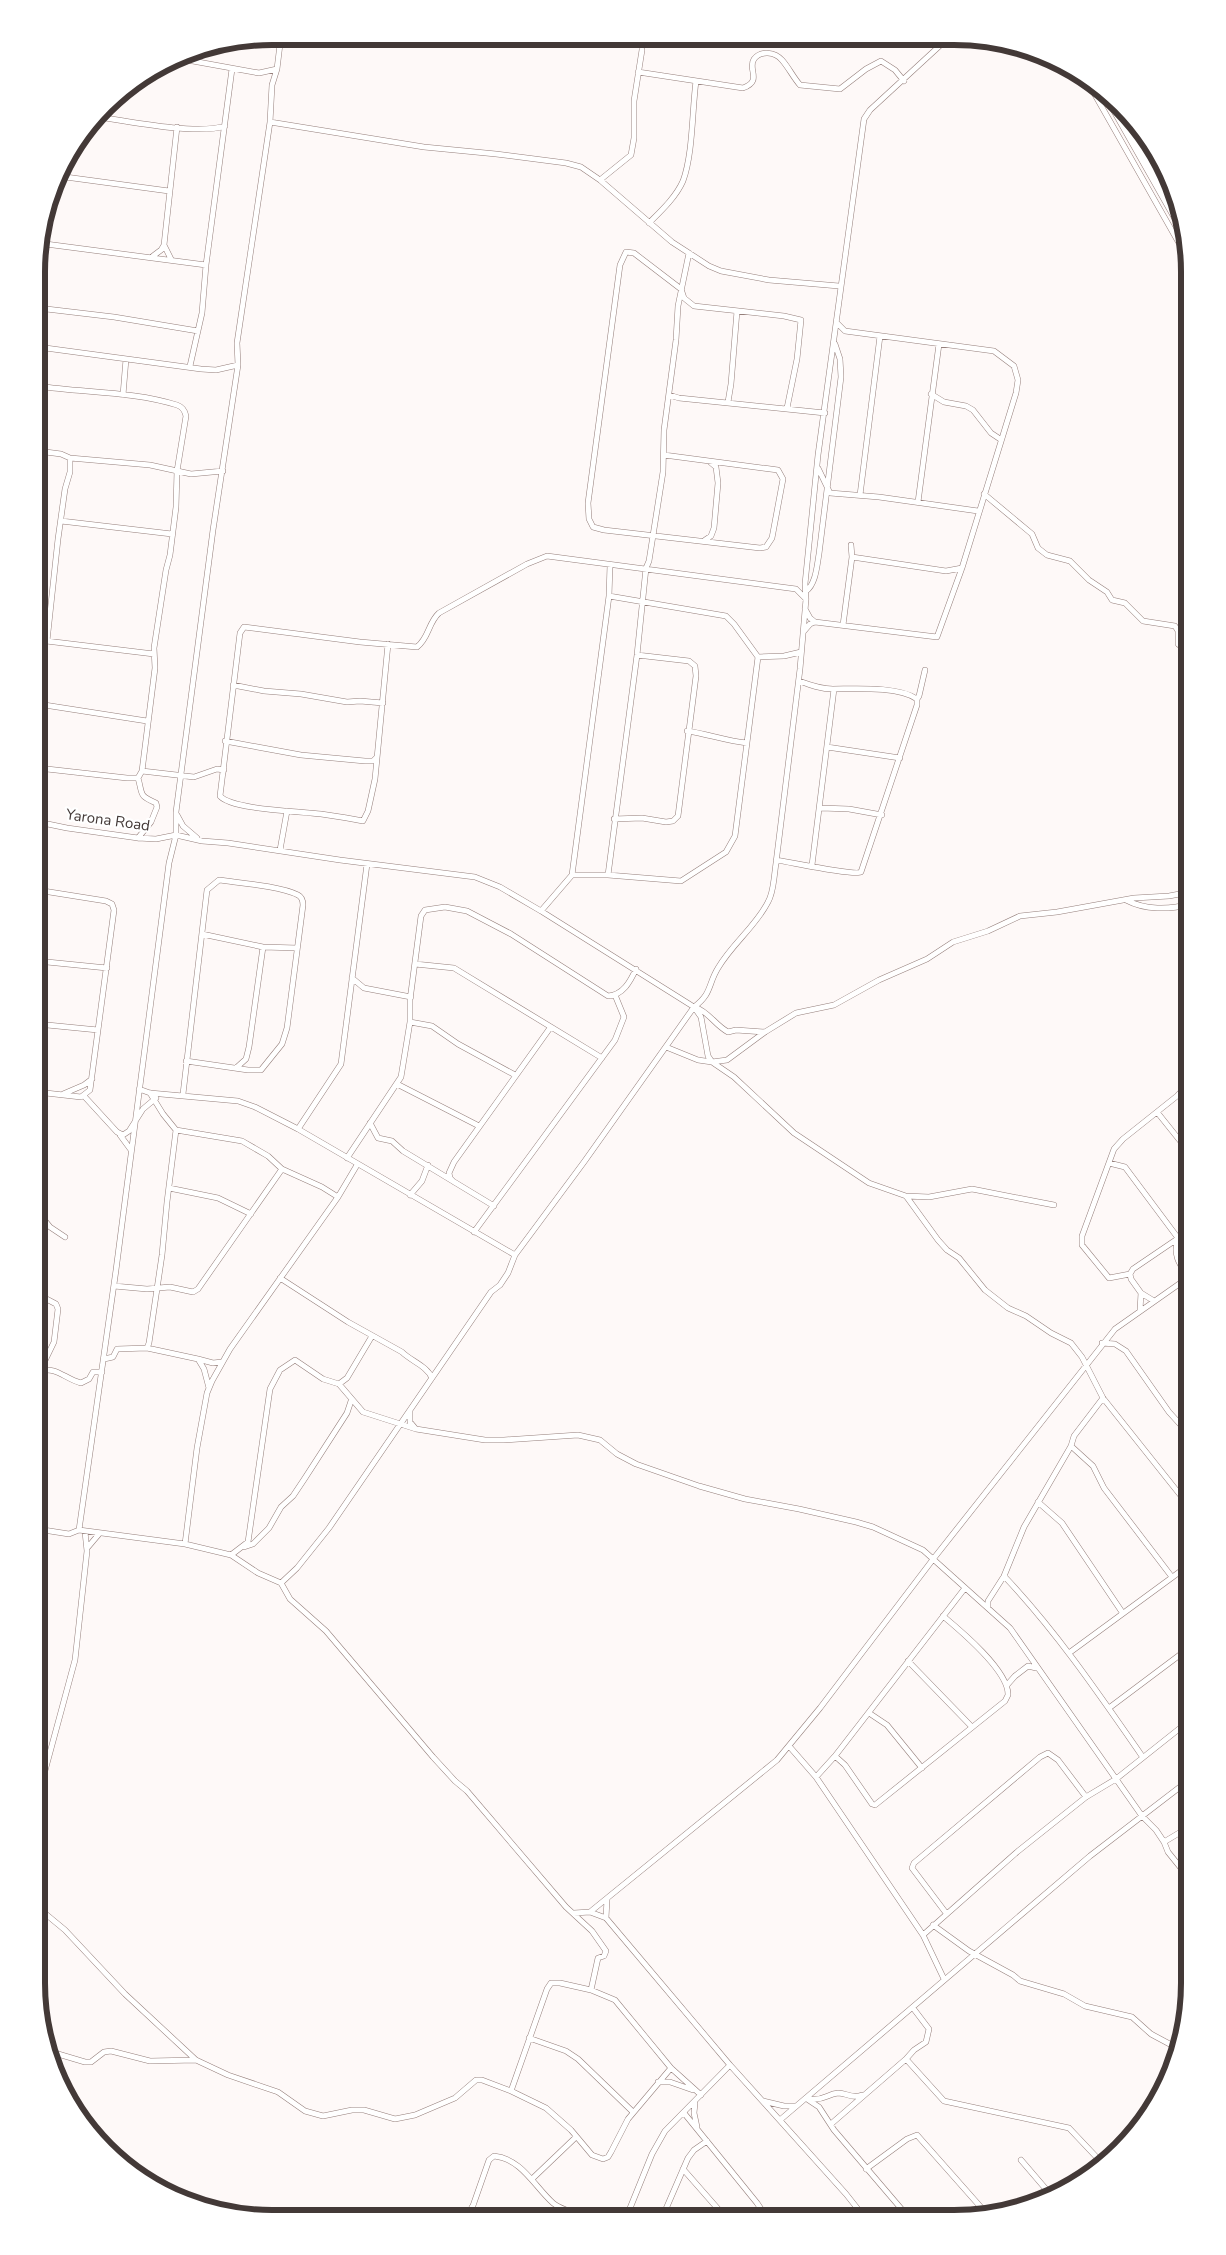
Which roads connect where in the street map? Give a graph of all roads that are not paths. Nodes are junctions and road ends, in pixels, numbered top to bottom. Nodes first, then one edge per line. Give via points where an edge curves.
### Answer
1 (280, 45) edge
2 (941, 45) edge
3 (642, 50) dead end
4 (189, 61) edge
5 (232, 69) junction
6 (277, 69) junction
7 (638, 72) junction
8 (904, 80) junction
9 (696, 82) junction
10 (1094, 94) edge
11 (1120, 117) edge
12 (106, 118) edge
13 (270, 122) junction
14 (225, 126) junction
15 (177, 127) junction
16 (66, 177) edge
17 (600, 180) junction
18 (169, 191) junction
19 (1172, 210) edge
20 (648, 223) junction
21 (1179, 243) edge
22 (47, 244) edge
23 (164, 244) junction
24 (689, 253) junction
25 (151, 257) junction
26 (171, 259) junction
27 (206, 265) junction
28 (839, 286) junction
29 (681, 289) junction
30 (45, 309) edge
31 (737, 311) junction
32 (837, 321) junction
33 (198, 331) junction
34 (845, 331) junction
35 (880, 336) junction
36 (835, 340) junction
37 (939, 344) junction
38 (45, 348) edge
39 (126, 359) junction
40 (238, 365) junction
41 (190, 366) junction
42 (45, 387) edge
43 (669, 394) junction
44 (931, 394) junction
45 (123, 395) junction
46 (728, 402) junction
47 (787, 408) junction
48 (824, 413) junction
49 (1000, 439) junction
50 (45, 452) edge
51 (664, 455) junction
52 (70, 458) junction
53 (710, 462) junction
54 (817, 465) junction
55 (177, 471) junction
56 (223, 471) junction
57 (826, 485) junction
58 (830, 493) junction
59 (984, 494) junction
60 (860, 495) junction
61 (824, 498) junction
62 (918, 502) junction
63 (814, 507) junction
64 (978, 511) junction
65 (61, 521) junction
66 (172, 534) junction
67 (652, 535) junction
68 (704, 541) junction
69 (851, 545) dead end
70 (852, 557) junction
71 (610, 565) junction
72 (646, 568) junction
73 (962, 568) junction
74 (805, 584) junction
75 (796, 589) junction
76 (806, 591) junction
77 (609, 596) junction
78 (806, 599) junction
79 (644, 603) junction
80 (805, 608) junction
81 (815, 622) junction
82 (843, 625) junction
83 (804, 631) junction
84 (47, 641) joint
85 (388, 644) junction
86 (1181, 646) edge
87 (801, 652) junction
88 (154, 654) junction
89 (638, 655) junction
90 (758, 657) junction
91 (925, 670) dead end
92 (798, 682) junction
93 (233, 685) junction
94 (834, 689) junction
95 (917, 699) junction
96 (383, 703) junction
97 (45, 705) edge
98 (146, 721) junction
99 (687, 731) junction
100 (226, 741) junction
101 (747, 743) junction
102 (827, 746) junction
103 (376, 758) junction
104 (900, 758) junction
105 (45, 769) edge
106 (224, 770) junction
107 (142, 771) junction
108 (182, 775) junction
109 (138, 778) junction
110 (821, 808) junction
111 (287, 811) junction
112 (176, 812) junction
113 (882, 815) junction
114 (614, 819) junction
115 (45, 823) edge
116 (176, 834) junction
117 (138, 838) junction
118 (202, 841) junction
119 (280, 850) junction
120 (776, 860) junction
121 (366, 864) junction
122 (812, 865) junction
123 (572, 875) junction
124 (608, 875) junction
125 (45, 891) edge
126 (1181, 893) edge
127 (1126, 900) junction
128 (1181, 906) edge
129 (541, 910) junction
130 (202, 934) junction
131 (263, 947) junction
132 (297, 948) junction
133 (45, 962) edge
134 (415, 964) junction
135 (107, 968) junction
136 (636, 969) junction
137 (352, 978) junction
138 (615, 995) junction
139 (411, 996) junction
140 (694, 1007) junction
141 (410, 1022) junction
142 (45, 1025) edge
143 (550, 1028) junction
144 (98, 1030) junction
145 (765, 1032) junction
146 (666, 1047) junction
147 (602, 1058) junction
148 (186, 1061) junction
149 (712, 1062) junction
150 (236, 1068) junction
151 (515, 1075) junction
152 (92, 1079) junction
153 (398, 1084) junction
154 (139, 1090) junction
155 (1181, 1090) edge
156 (150, 1092) junction
157 (45, 1093) edge
158 (163, 1094) junction
159 (184, 1094) junction
160 (60, 1095) junction
161 (84, 1096) junction
162 (154, 1099) junction
163 (1157, 1112) junction
164 (370, 1123) junction
165 (134, 1124) junction
166 (479, 1126) junction
167 (176, 1130) junction
168 (298, 1130) junction
169 (120, 1134) junction
170 (1181, 1141) edge
171 (131, 1150) junction
172 (347, 1158) junction
173 (1109, 1163) junction
174 (357, 1165) junction
175 (428, 1165) junction
176 (282, 1169) junction
177 (454, 1182) junction
178 (169, 1188) junction
179 (410, 1195) junction
180 (906, 1196) junction
181 (338, 1197) junction
182 (1054, 1205) dead end
183 (494, 1206) junction
184 (251, 1214) junction
185 (45, 1221) edge
186 (474, 1232) junction
187 (1181, 1236) edge
188 (65, 1237) dead end
189 (1178, 1238) junction
190 (515, 1255) junction
191 (1181, 1266) edge
192 (1130, 1274) junction
193 (280, 1278) junction
194 (1181, 1283) edge
195 (114, 1286) junction
196 (158, 1287) junction
197 (1141, 1293) junction
198 (45, 1298) edge
199 (1154, 1301) junction
200 (1140, 1310) junction
201 (372, 1336) junction
202 (1102, 1343) junction
203 (146, 1348) junction
204 (45, 1358) edge
205 (104, 1359) junction
206 (198, 1359) junction
207 (222, 1362) junction
208 (1086, 1364) junction
209 (45, 1370) edge
210 (102, 1372) junction
211 (432, 1378) junction
212 (339, 1384) junction
213 (209, 1388) junction
214 (1103, 1398) junction
215 (351, 1400) junction
216 (411, 1408) junction
217 (400, 1424) junction
218 (1181, 1425) edge
219 (416, 1429) junction
220 (1071, 1446) junction
221 (1181, 1496) edge
222 (1038, 1502) junction
223 (82, 1531) junction
224 (45, 1532) edge
225 (99, 1534) junction
226 (185, 1544) junction
227 (87, 1548) junction
228 (243, 1548) junction
229 (231, 1555) junction
230 (934, 1558) junction
231 (1181, 1571) edge
232 (1004, 1576) junction
233 (1172, 1577) junction
234 (281, 1582) junction
235 (965, 1588) junction
236 (988, 1608) junction
237 (1122, 1612) junction
238 (943, 1616) junction
239 (1027, 1653) junction
240 (1070, 1653) junction
241 (1181, 1654) edge
242 (908, 1661) junction
243 (1029, 1666) junction
244 (1038, 1668) junction
245 (1007, 1685) junction
246 (1109, 1708) junction
247 (869, 1713) junction
248 (972, 1727) junction
249 (1181, 1727) edge
250 (789, 1746) junction
251 (835, 1756) junction
252 (1142, 1756) junction
253 (922, 1768) junction
254 (45, 1772) edge
255 (816, 1777) junction
256 (1116, 1779) junction
257 (1181, 1786) edge
258 (1086, 1797) junction
259 (1142, 1816) junction
260 (1181, 1832) edge
261 (1164, 1842) junction
262 (1181, 1868) edge
263 (607, 1898) junction
264 (590, 1912) junction
265 (45, 1913) edge
266 (946, 1913) junction
267 (574, 1914) junction
268 (606, 1918) junction
269 (933, 1925) junction
270 (923, 1935) junction
271 (974, 1953) junction
272 (944, 1979) junction
273 (591, 1990) junction
274 (913, 2008) junction
275 (529, 2038) junction
276 (1172, 2045) edge
277 (56, 2053) edge
278 (196, 2060) junction
279 (906, 2060) junction
280 (730, 2065) junction
281 (671, 2068) junction
282 (658, 2083) junction
283 (512, 2090) junction
284 (694, 2090) junction
285 (866, 2094) junction
286 (701, 2095) junction
287 (807, 2099) junction
288 (696, 2100) junction
289 (763, 2101) junction
290 (799, 2105) junction
291 (633, 2112) junction
292 (684, 2113) junction
293 (780, 2120) junction
294 (831, 2124) junction
295 (698, 2129) junction
296 (576, 2137) junction
297 (706, 2141) junction
298 (1098, 2159) edge
299 (1021, 2160) dead end
300 (683, 2169) junction
301 (866, 2169) junction
302 (532, 2179) junction
303 (1047, 2190) edge
304 (472, 2207) junction
305 (981, 2208) edge
306 (471, 2210) edge
307 (475, 2210) edge
308 (570, 2210) edge
309 (629, 2210) edge
310 (665, 2210) edge
311 (718, 2210) edge
312 (761, 2210) edge
313 (857, 2210) edge
314 (902, 2210) edge

1 - 6 street
2 - 8 street
3 - 7 street
4 - 5 street
5 - 6 street via 259,73
5 - 14 street
6 - 13 street via 272,85
7 - 9 street
7 - 17 street via 631,156
8 - 9 street via 881,62 840,89 800,85 781,59 773,54 763,54 752,64 750,86 743,88
8 - 28 street via 864,119
9 - 20 street via 688,161 682,182
10 - 21 street
11 - 19 highway
12 - 15 street
13 - 17 street via 424,147 566,163 581,167
13 - 40 street via 237,343
14 - 15 street via 204,130
14 - 27 street
15 - 18 street
16 - 18 street
17 - 20 street
18 - 23 street
20 - 24 street
22 - 25 street
23 - 25 street
23 - 26 street
24 - 28 street via 721,271 769,280
24 - 29 street
25 - 26 street
26 - 27 street
27 - 33 street
28 - 32 street
29 - 31 street via 684,298 694,306
29 - 43 street
29 - 67 street via 634,253 623,255 588,503 593,527
30 - 33 street
31 - 46 street
31 - 47 street via 801,320
32 - 34 street
32 - 36 street
33 - 41 street
34 - 35 street
34 - 36 street via 840,332
35 - 37 street
35 - 60 street
36 - 48 street
36 - 57 street via 841,377
37 - 44 street
37 - 49 street via 994,351 1014,366 1018,380 1016,393
38 - 39 street
39 - 41 street
39 - 45 street
40 - 41 street via 216,370
40 - 56 street
42 - 45 street
43 - 46 street via 679,398
43 - 51 street
44 - 49 street via 944,402 973,410
44 - 62 street
45 - 55 street via 183,408 186,416
46 - 47 street
47 - 48 street
48 - 54 street
49 - 59 street
50 - 52 street
51 - 53 street
51 - 67 street
52 - 55 street
52 - 65 street
53 - 68 street via 718,473 716,517 713,532
53 - 68 street via 778,470 783,479 772,538 766,546
54 - 57 street
54 - 63 street
55 - 56 street via 201,474
55 - 66 street
56 - 108 street
57 - 58 street
57 - 61 street
58 - 60 street
58 - 61 street
59 - 64 street
59 - 86 street via 1032,534 1038,548 1047,555 1070,561 1112,600 1125,603 1143,621 1175,626
60 - 62 street
61 - 63 street
61 - 76 street via 819,554 810,588
62 - 64 street
63 - 74 street
64 - 73 street
65 - 66 street
65 - 84 street
66 - 88 street
67 - 68 street
67 - 72 street
69 - 70 street
70 - 73 street via 946,571
70 - 82 street
71 - 72 street
71 - 77 street
71 - 85 street via 558,556 536,559 439,613 432,619 424,641 417,646
72 - 75 street
72 - 79 street
73 - 82 street via 937,636
74 - 75 street
74 - 76 street
75 - 78 street
76 - 78 street
77 - 79 street
77 - 123 street
78 - 80 street
79 - 89 street
79 - 90 street via 726,616
80 - 81 street
80 - 83 street
81 - 82 street
81 - 83 street
83 - 87 street
84 - 88 street
85 - 93 street via 244,627 240,634
85 - 96 street
87 - 90 street
87 - 92 street
88 - 98 street via 155,668
89 - 99 street via 689,661 695,666
89 - 114 street
90 - 101 street
91 - 95 street
92 - 94 street
92 - 120 street
93 - 96 street via 346,702
93 - 100 street
94 - 95 street via 898,692
94 - 102 street
95 - 104 street
96 - 103 street
97 - 98 street
98 - 107 street
99 - 101 street
99 - 114 street via 678,816 666,822 642,818
100 - 103 street via 301,755 365,761
100 - 106 street
101 - 124 street via 735,836 726,852 680,881
102 - 104 street
102 - 110 street
103 - 111 street via 375,779 363,821
104 - 113 street
105 - 109 street
106 - 108 street via 217,769 194,777
106 - 111 street via 220,796 223,799
107 - 108 street
107 - 109 street
108 - 112 street
109 - 117 street via 141,794 157,807 151,822
110 - 113 street via 849,808
110 - 122 street
111 - 119 street
112 - 116 street
112 - 118 street via 183,826
113 - 122 street via 860,873
114 - 124 street
115 - 117 street, Yarona Road
116 - 117 street, Yarona Road via 156,839
116 - 118 street
116 - 154 street via 169,863
118 - 119 street
119 - 121 street
120 - 122 street
120 - 140 street via 769,901 728,951 716,970 709,992
121 - 129 street via 475,877
121 - 137 street
123 - 124 street
123 - 129 street
125 - 135 street via 112,904
126 - 127 street
127 - 128 street via 1138,907
127 - 145 street via 1020,916 953,942 927,959 834,1005 796,1013
129 - 136 street
130 - 131 street
130 - 132 street via 206,890 210,886 219,880 259,885 298,895 303,900
130 - 148 street
131 - 132 street
131 - 150 street via 249,1047 246,1059
132 - 150 street via 282,1044 261,1070
133 - 135 street
134 - 138 street via 424,910 432,907 457,908 511,934 608,996
134 - 139 street
134 - 143 street via 454,968
135 - 144 street
136 - 138 street via 626,986
136 - 140 street
137 - 139 street via 364,988
137 - 168 street via 341,1064
138 - 147 street via 623,1022
139 - 141 street
140 - 145 street via 707,1013 728,1032
140 - 146 street
140 - 149 street via 701,1018
141 - 151 street via 432,1026
141 - 153 street
142 - 144 street
143 - 147 street
143 - 151 street
144 - 152 street
145 - 149 street via 727,1060
146 - 149 street
146 - 190 street
147 - 183 street
148 - 150 street
148 - 159 street
149 - 180 street via 734,1077 794,1133 869,1183
151 - 166 street
152 - 160 street
152 - 161 street via 90,1090
153 - 164 street
153 - 166 street
154 - 156 street
154 - 165 street
155 - 163 street
156 - 158 street
156 - 162 street
157 - 160 street
158 - 159 street
158 - 162 street
159 - 168 street via 238,1100
160 - 161 street
161 - 169 street
162 - 165 street
162 - 167 street
163 - 170 street
163 - 173 street via 1123,1139 1114,1149
164 - 172 street
164 - 175 street via 378,1138 392,1141
165 - 169 street via 126,1134
165 - 171 street
166 - 177 street via 449,1173
167 - 176 street via 242,1141 268,1156
167 - 178 street
168 - 172 street
169 - 171 street
171 - 195 street
172 - 174 street
173 - 189 street via 1125,1167
173 - 192 street via 1090,1208 1082,1245 1107,1277
174 - 179 street
174 - 181 street
175 - 177 street
175 - 179 street via 422,1181
176 - 181 street
176 - 184 street
177 - 183 street
178 - 184 street via 218,1198
178 - 196 street
179 - 186 street
180 - 182 street via 929,1197 972,1189
180 - 208 street via 938,1240 959,1258 1000,1304 1071,1343
181 - 193 street
183 - 186 street
184 - 196 street via 198,1289 193,1292
185 - 188 street
186 - 190 street
187 - 189 street
189 - 191 street via 1175,1252
189 - 192 street
190 - 211 street via 500,1285 491,1292
192 - 197 street via 1130,1279
193 - 201 street
193 - 207 street
194 - 199 street
195 - 196 street
195 - 205 street
196 - 203 street
197 - 199 street
197 - 200 street
198 - 204 street via 56,1304 58,1309 54,1342
199 - 200 street
200 - 202 street via 1114,1329
201 - 211 street via 402,1352 428,1371
201 - 212 street via 347,1378
202 - 208 street
202 - 218 street via 1115,1344 1126,1351
203 - 205 street via 117,1350 113,1357
203 - 206 street
205 - 210 street
206 - 207 street
206 - 213 street
207 - 213 street
208 - 214 street
208 - 230 street
209 - 210 street via 52,1369 81,1382 89,1379 93,1372
210 - 223 street
211 - 216 street
212 - 215 street
212 - 228 street via 323,1380 295,1360 280,1370 268,1397 251,1528
213 - 226 street via 197,1448
214 - 220 street via 1074,1436
214 - 221 street
215 - 217 street via 363,1412
215 - 228 street via 305,1478 269,1528 253,1544
216 - 217 street
216 - 219 street via 410,1422
217 - 219 street
217 - 234 street via 329,1528 297,1568
219 - 230 street via 485,1440 578,1435 593,1438 617,1454 652,1470 745,1499 873,1528 924,1550
220 - 222 street
220 - 233 street via 1093,1466 1104,1488
222 - 232 street via 1024,1526
222 - 237 street via 1062,1523
223 - 224 street via 69,1534
223 - 225 street
223 - 227 street
225 - 226 street
225 - 227 street
226 - 229 street
227 - 254 street via 76,1660
228 - 229 street
229 - 234 street via 258,1573
230 - 235 street
230 - 250 street
231 - 233 street
232 - 236 street via 991,1593
232 - 240 street
233 - 237 street
234 - 267 street via 290,1599 326,1630 433,1757 467,1791
235 - 236 street
235 - 238 street
236 - 239 street via 1010,1628
237 - 240 street
238 - 242 street
238 - 245 street via 973,1641
239 - 243 street
239 - 244 street
240 - 246 street
241 - 246 street
242 - 247 street
242 - 248 street
243 - 244 street
243 - 245 street
244 - 256 street
245 - 248 street via 1005,1701
246 - 252 street
247 - 251 street
247 - 253 street via 887,1725
248 - 253 street
249 - 252 street
250 - 255 street
250 - 263 street via 768,1768
251 - 253 street via 874,1805
251 - 255 street
252 - 256 street
255 - 270 street
256 - 258 street
256 - 259 street
257 - 259 street
258 - 266 street
258 - 266 street via 1058,1760 1048,1753 1040,1756 914,1864 912,1868
259 - 261 street
259 - 271 street
260 - 261 street
261 - 262 street
263 - 264 street
263 - 268 street
264 - 267 street
264 - 268 street
265 - 278 street via 65,1930 124,1994
266 - 269 street
267 - 273 street via 606,1951 598,1958
268 - 280 street
269 - 270 street
269 - 271 street
270 - 272 street
271 - 272 street
271 - 276 street via 1020,1981 1064,1994 1085,2006 1132,2017 1151,2034
272 - 274 street
273 - 275 street via 551,1983
273 - 281 street via 615,2000
274 - 279 street via 927,2025 929,2034 926,2042
274 - 287 street
275 - 283 street
275 - 291 street via 566,2051 578,2059
277 - 278 street via 85,2062 111,2051 150,2061
278 - 283 street via 278,2092 305,2111 323,2116 358,2110 395,2119 415,2115 455,2098 476,2080
279 - 285 street
279 - 298 street via 944,2101 1069,2128
280 - 286 street
280 - 289 street
281 - 282 street
281 - 284 street
282 - 284 street via 670,2082
282 - 291 street
283 - 296 street via 546,2108
284 - 286 street
285 - 287 street via 852,2097 836,2093 823,2100
285 - 294 street
286 - 288 street
287 - 290 street
287 - 294 street
288 - 292 street
288 - 295 street via 694,2114
289 - 290 street via 784,2106
289 - 293 street
290 - 293 street
291 - 296 street via 608,2157 592,2155
292 - 295 street
292 - 309 street via 665,2130
293 - 313 street
294 - 301 street
295 - 297 street
296 - 302 street
297 - 300 street via 694,2150
297 - 312 street
299 - 303 street
300 - 310 street
300 - 311 street
301 - 305 street via 917,2135
301 - 314 street
302 - 304 street via 504,2157 490,2157
302 - 308 street via 554,2204
304 - 306 street
304 - 307 street

